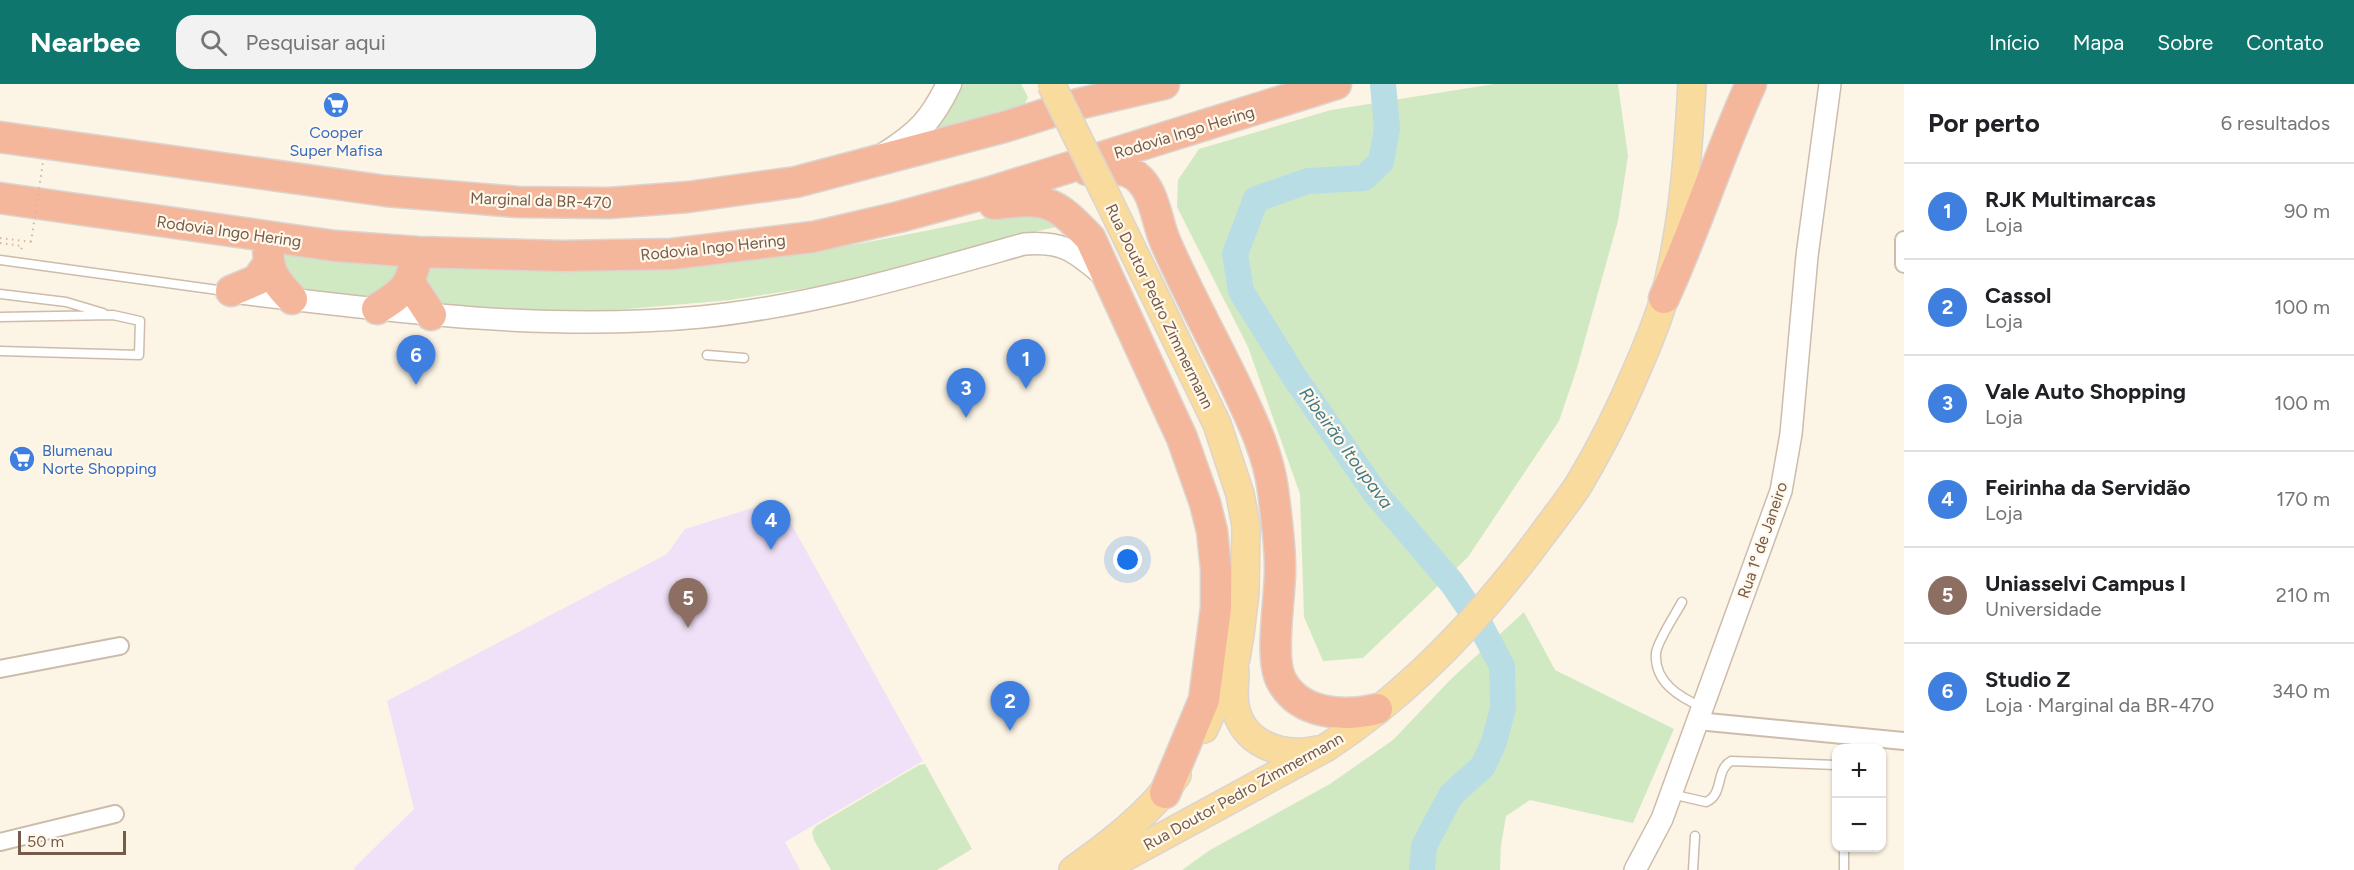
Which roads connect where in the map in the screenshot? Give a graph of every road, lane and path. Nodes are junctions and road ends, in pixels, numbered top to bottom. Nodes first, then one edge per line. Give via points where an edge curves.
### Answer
1 (949, 84) edge
2 (1051, 84) edge
3 (1164, 84) edge
4 (1692, 84) edge
5 (1752, 84) edge
6 (1830, 84) edge
7 (1334, 85) edge
8 (1078, 94) edge
9 (0, 137) edge
10 (43, 162) dead end
11 (876, 162) junction
12 (1057, 171) junction
13 (0, 198) edge
14 (899, 217) junction
15 (0, 238) edge
16 (1904, 240) edge
17 (0, 243) edge
18 (268, 249) junction
19 (418, 252) junction
20 (0, 260) edge
21 (20, 263) junction
22 (1904, 264) edge
23 (1110, 280) junction
24 (410, 283) junction
25 (231, 291) junction
26 (0, 294) edge
27 (1664, 298) junction
28 (292, 299) junction
29 (377, 309) junction
30 (112, 315) junction
31 (431, 315) junction
32 (0, 317) edge
33 (0, 351) edge
34 (707, 355) dead end
35 (744, 358) dead end
36 (1682, 602) dead end
37 (120, 646) dead end
38 (1236, 658) junction
39 (0, 669) edge
40 (1377, 709) junction
41 (1700, 714) junction
42 (1904, 741) edge
43 (1327, 747) junction
44 (1832, 765) edge
45 (1165, 793) junction
46 (1671, 794) junction
47 (115, 814) dead end
48 (1695, 836) dead end
49 (0, 842) edge
50 (1844, 852) edge
51 (1073, 870) edge
52 (1101, 870) edge
53 (1635, 870) edge
54 (1693, 870) edge
55 (1844, 870) edge

1 - 11 main road via 935,112 907,141
2 - 38 main road, Rua Doutor Pedro Zimmermann, bridge via 1217,424 1234,471 1246,526 1245,593
3 - 8 highway, Marginal da BR-470
4 - 27 main road, Rua Doutor Pedro Zimmermann via 1687,175
5 - 27 highway
6 - 41 street, Rua 1º de Janeiro via 1807,256 1791,434 1781,491
7 - 12 highway, Rodovia Ingo Hering
8 - 11 highway, Marginal da BR-470 via 1004,128
9 - 11 highway, Marginal da BR-470 via 284,178 518,202 609,203 688,197 796,182
10 - 15 path, bridge via 32,242
12 - 14 highway, Rodovia Ingo Hering
12 - 40 highway via 1122,169 1136,176 1148,190 1164,240 1264,449 1273,487 1280,556 1276,656 1281,680 1298,697 1321,711 1348,714
13 - 18 highway, Rodovia Ingo Hering
14 - 19 highway, Rodovia Ingo Hering via 813,237 672,254
14 - 23 highway via 1030,200 1048,203 1090,238
16 - 22 street
17 - 21 path via 22,246
18 - 19 highway, Rodovia Ingo Hering via 336,246
18 - 25 highway via 257,280
18 - 28 highway via 276,282
19 - 24 highway
20 - 21 lane
21 - 25 lane
23 - 31 street via 1076,253 1058,245 1033,243 837,293 733,313 605,323
23 - 45 highway via 1195,472 1212,531 1216,569 1214,631 1204,700
24 - 29 highway
24 - 31 highway
25 - 28 street
26 - 30 lane via 66,302
27 - 40 main road, Rua Doutor Pedro Zimmermann via 1622,406 1579,485 1524,560 1450,645
28 - 29 street
29 - 31 street
30 - 32 lane
30 - 33 lane via 140,321 139,355
34 - 35 lane
36 - 41 lane via 1656,652 1659,674
37 - 39 street
38 - 43 main road via 1235,705 1251,736 1275,750 1291,753
38 - 45 main road, Rua Doutor Pedro Zimmermann via 1196,744
40 - 43 main road, Rua Doutor Pedro Zimmermann
41 - 42 street
41 - 46 street, Rua 1º de Janeiro
43 - 52 main road, Rua Doutor Pedro Zimmermann
44 - 46 lane via 1731,761 1722,771 1711,800
45 - 51 main road, Rua Doutor Pedro Zimmermann via 1104,848
46 - 53 street, Rua 1º de Janeiro
47 - 49 street
48 - 54 lane
50 - 55 lane

